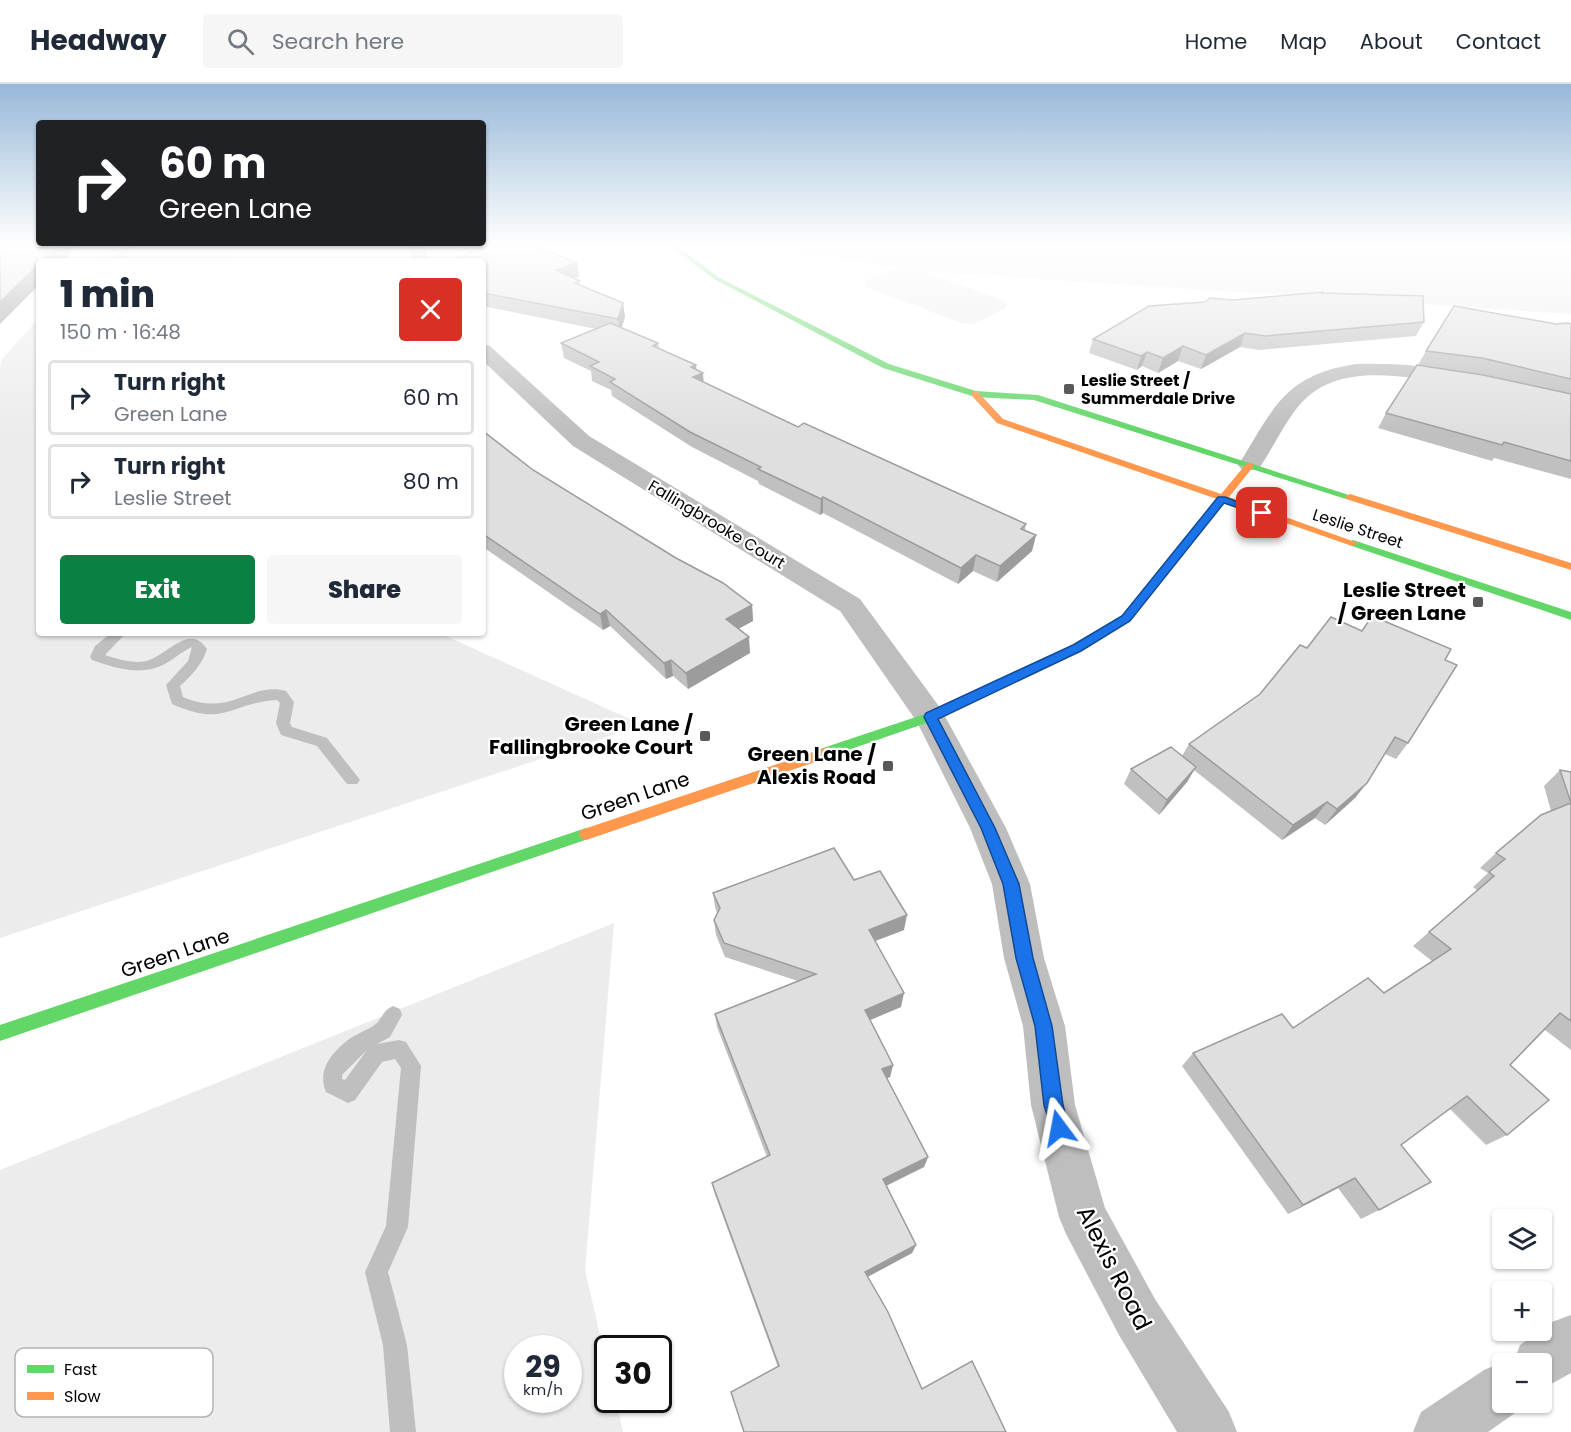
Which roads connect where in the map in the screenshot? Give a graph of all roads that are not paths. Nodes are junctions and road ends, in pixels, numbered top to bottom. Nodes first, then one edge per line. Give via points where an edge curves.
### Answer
1 (772, 307) edge
2 (486, 353) edge
3 (1478, 382) edge
4 (975, 394) junction
5 (1250, 465) junction
6 (1222, 499) junction
7 (1571, 567) edge
8 (1571, 616) edge
9 (930, 717) junction
10 (0, 1033) edge
11 (1571, 1341) edge
12 (1552, 1355) edge
13 (1492, 1397) edge
14 (1209, 1432) edge
15 (1441, 1432) edge

1 - 4 main road, Leslie Street via 886,366
2 - 9 street, Fallingbrooke Court via 581,441 850,605
3 - 5 street via 1386,371 1354,370 1327,375 1302,389
4 - 5 main road, Leslie Street via 1035,397
4 - 6 main road, Leslie Street via 1000,421
5 - 6 main road, Green Lane
5 - 7 main road, Leslie Street
6 - 8 main road, Leslie Street
6 - 9 main road, Green Lane via 1126,618 1077,648
9 - 10 main road, Green Lane
9 - 14 street, Alexis Road via 988,828 1011,884 1024,958 1044,1026 1053,1105 1083,1217 1137,1317
11 - 12 street
13 - 15 street

